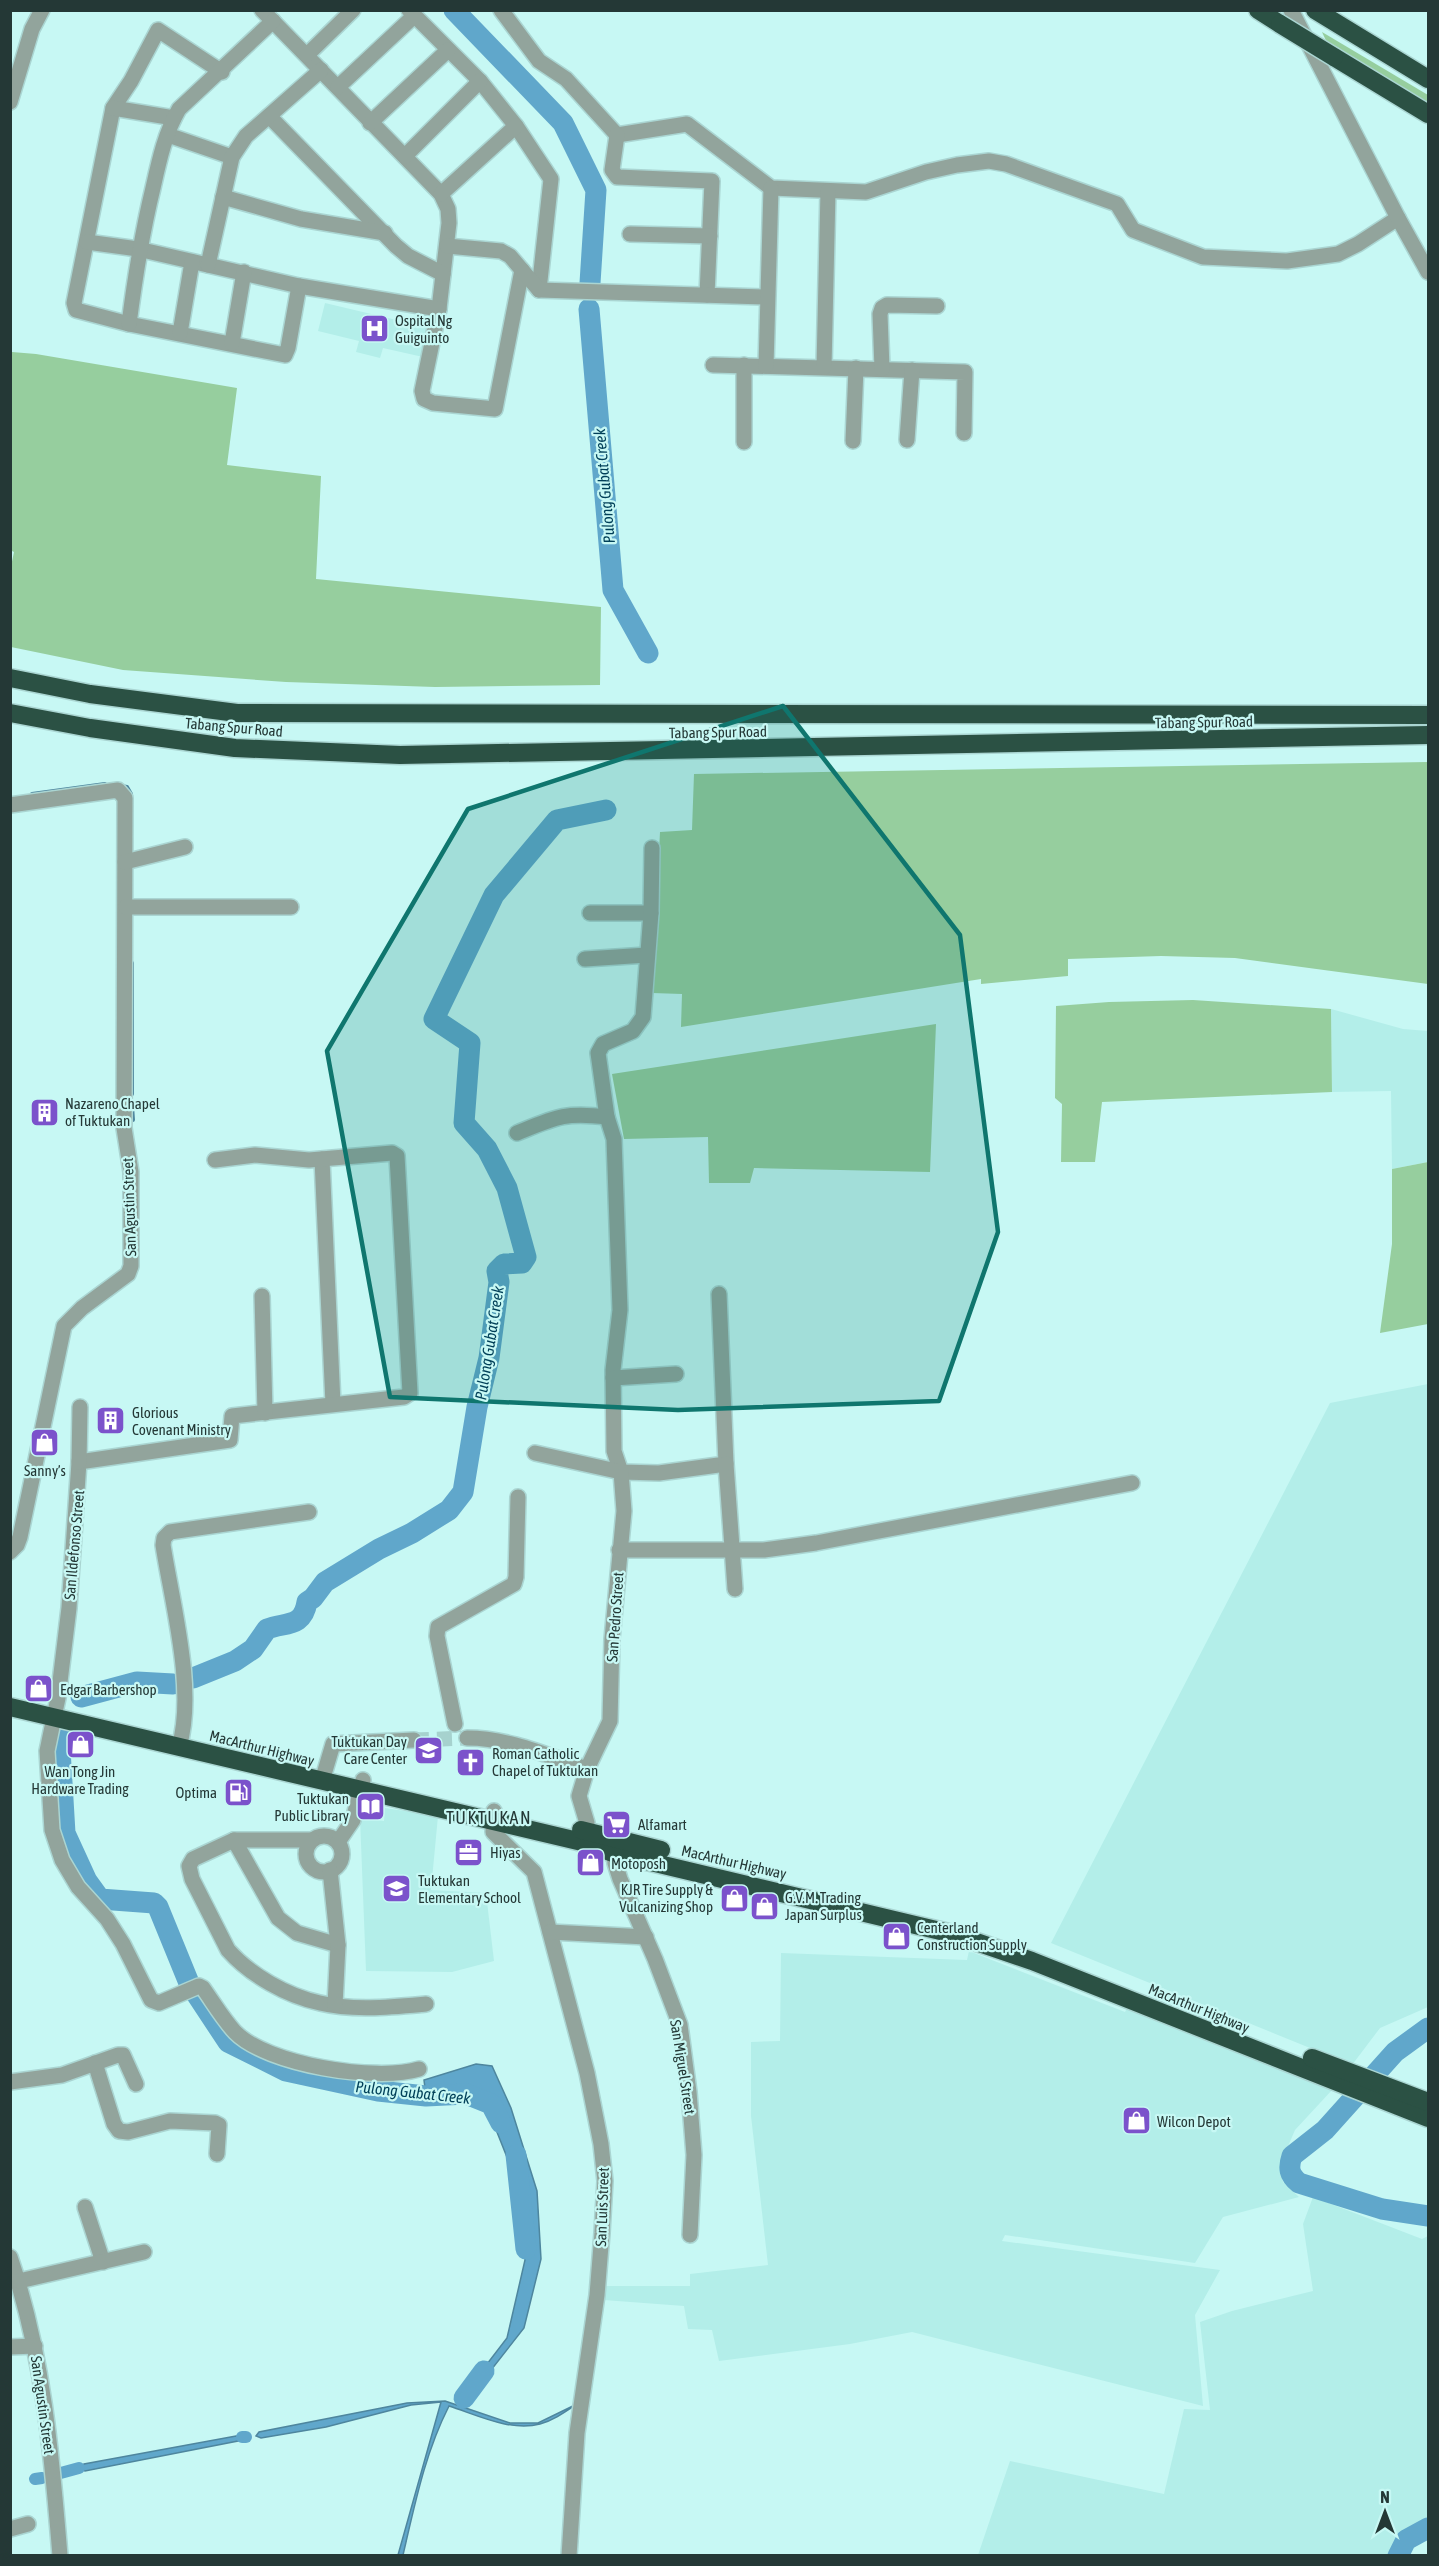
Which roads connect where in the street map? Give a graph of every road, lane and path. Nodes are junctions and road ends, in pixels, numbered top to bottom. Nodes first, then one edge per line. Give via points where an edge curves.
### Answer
1 (42, 10) edge
2 (501, 10) edge
3 (1257, 10) edge
4 (1315, 10) edge
5 (348, 12) edge
6 (411, 13) edge
7 (267, 16) edge
8 (1285, 17) edge
9 (1341, 26) junction
10 (448, 50) junction
11 (307, 55) junction
12 (321, 70) junction
13 (1428, 70) edge
14 (222, 72) junction
15 (1428, 79) edge
16 (480, 81) junction
17 (338, 87) junction
18 (10, 102) edge
19 (113, 108) junction
20 (1428, 114) edge
21 (269, 116) junction
22 (174, 118) junction
23 (370, 123) junction
24 (516, 126) junction
25 (168, 135) junction
26 (617, 135) junction
27 (405, 156) junction
28 (232, 157) junction
29 (771, 188) junction
30 (828, 191) junction
31 (441, 194) junction
32 (223, 197) junction
33 (1398, 218) junction
34 (385, 233) junction
35 (630, 234) dead end
36 (710, 236) junction
37 (87, 242) junction
38 (447, 246) junction
39 (138, 249) junction
40 (192, 262) junction
41 (208, 265) junction
42 (522, 270) junction
43 (244, 272) junction
44 (1428, 272) edge
45 (443, 274) junction
46 (299, 286) junction
47 (538, 290) junction
48 (707, 295) junction
49 (767, 297) junction
50 (937, 306) dead end
51 (439, 309) junction
52 (129, 324) junction
53 (180, 333) junction
54 (232, 344) junction
55 (713, 364) dead end
56 (744, 365) junction
57 (766, 366) junction
58 (824, 367) junction
59 (856, 368) junction
60 (882, 369) junction
61 (912, 370) junction
62 (964, 433) dead end
63 (907, 440) dead end
64 (853, 441) dead end
65 (744, 442) dead end
66 (10, 678) edge
67 (10, 713) edge
68 (1428, 715) edge
69 (1428, 735) edge
70 (10, 805) edge
71 (185, 847) dead end
72 (652, 848) dead end
73 (125, 862) junction
74 (126, 907) junction
75 (291, 907) dead end
76 (590, 913) dead end
77 (651, 913) junction
78 (646, 955) junction
79 (585, 959) dead end
80 (607, 1117) junction
81 (517, 1133) dead end
82 (322, 1159) junction
83 (215, 1160) dead end
84 (719, 1294) dead end
85 (262, 1296) dead end
86 (676, 1374) dead end
87 (614, 1378) junction
88 (333, 1404) junction
89 (80, 1407) dead end
90 (265, 1413) junction
91 (535, 1454) dead end
92 (79, 1462) junction
93 (726, 1464) junction
94 (621, 1472) junction
95 (1132, 1483) dead end
96 (518, 1497) dead end
97 (309, 1512) dead end
98 (619, 1550) junction
99 (730, 1551) junction
100 (10, 1552) edge
101 (735, 1589) dead end
102 (10, 1695) edge
103 (10, 1707) edge
104 (55, 1712) junction
105 (455, 1724) dead end
106 (467, 1738) tunnel mouth
107 (414, 1740) tunnel mouth
108 (180, 1742) junction
109 (587, 1769) junction
110 (323, 1776) junction
111 (362, 1785) junction
112 (493, 1817) junction
113 (583, 1837) junction
114 (234, 1840) junction
115 (312, 1840) junction
116 (338, 1842) junction
117 (613, 1846) junction
118 (330, 1870) junction
119 (550, 1932) junction
120 (646, 1937) junction
121 (338, 1945) junction
122 (426, 2004) dead end
123 (335, 2005) junction
124 (95, 2063) junction
125 (419, 2069) dead end
126 (10, 2082) edge
127 (136, 2084) dead end
128 (1370, 2089) junction
129 (1428, 2102) edge
130 (1428, 2118) edge
131 (217, 2154) dead end
132 (85, 2207) dead end
133 (690, 2235) dead end
134 (144, 2253) dead end
135 (10, 2258) edge
136 (103, 2262) junction
137 (19, 2281) junction
138 (34, 2346) junction
139 (10, 2347) edge
140 (28, 2524) dead end
141 (10, 2529) edge
142 (60, 2556) edge
143 (569, 2556) edge

1 - 18 street via 32,29
2 - 26 street via 539,61 566,79
3 - 8 highway
4 - 9 highway
5 - 11 street
6 - 10 street
6 - 17 street
7 - 11 street
7 - 14 street
8 - 20 highway, bridge via 1334,57
8 - 33 street
9 - 13 highway
9 - 15 highway
10 - 16 street
10 - 23 street
11 - 12 street
12 - 17 street
12 - 21 street
14 - 19 street via 158,30
14 - 22 street
16 - 24 street
16 - 27 street
17 - 23 street
19 - 22 street
19 - 37 street
21 - 28 street via 246,136
21 - 34 street
22 - 25 street
23 - 27 street
24 - 31 street
24 - 47 street via 552,178
25 - 28 street
25 - 39 street
26 - 29 street via 687,124
26 - 36 street via 612,170 617,177 712,180
27 - 31 street
28 - 32 street
29 - 30 street
29 - 49 street
30 - 33 street via 866,192 926,172 989,161 1117,204 1133,230 1203,257 1287,261 1338,254
30 - 58 street
31 - 38 street via 448,209
32 - 34 street via 301,219
32 - 41 street
33 - 44 street
34 - 45 street via 408,256
35 - 36 street
36 - 48 street
37 - 39 street
37 - 52 street via 74,303 76,310
38 - 42 street via 501,251
38 - 45 street
39 - 40 street
39 - 52 street
40 - 41 street
40 - 53 street
41 - 43 street
42 - 47 street
42 - 51 street via 495,409 424,399 422,391
43 - 46 street
43 - 54 street
45 - 51 street
46 - 51 street
46 - 54 street via 285,355
47 - 48 street
48 - 49 street
49 - 57 street
50 - 60 street via 882,308
52 - 53 street
53 - 54 street
55 - 56 street
56 - 57 street
56 - 65 street
57 - 58 street
58 - 59 street
59 - 60 street
59 - 64 street
60 - 61 street
61 - 62 street via 965,372
61 - 63 street
66 - 68 highway, Tabang Spur Road via 90,694 237,713
67 - 69 highway, Tabang Spur Road via 235,748 400,755
70 - 73 street, San Agustin Street via 118,790 125,798
71 - 73 street
72 - 77 street
73 - 74 street, San Agustin Street
74 - 75 street
74 - 100 street, San Agustin Street via 124,1128 131,1172 131,1266 128,1274 64,1326 20,1537
76 - 77 street
77 - 78 street
78 - 79 street
78 - 80 street, San Pedro Street via 643,1017 633,1031 603,1044 598,1053
80 - 81 street via 561,1115
80 - 87 street, San Pedro Street via 614,1139 620,1310
82 - 83 street via 255,1155
82 - 88 street
82 - 88 street via 392,1153 396,1156 410,1393 404,1397
84 - 93 street
85 - 90 street
86 - 87 street
87 - 94 street, San Pedro Street via 614,1451
88 - 90 street
89 - 92 street, San Ildefonso Street
90 - 92 street via 232,1416 230,1440
91 - 94 street
92 - 104 street, San Ildefonso Street via 69,1608
93 - 94 street via 659,1473
93 - 99 street
94 - 98 street, San Pedro Street via 624,1511
95 - 99 street via 816,1543
96 - 105 street via 514,1584 438,1627 436,1636
97 - 108 street via 170,1532 164,1538 183,1674
98 - 99 street
98 - 109 street, San Pedro Street via 610,1721
99 - 101 street
102 - 104 highway, MacArthur Highway
103 - 104 highway, MacArthur Highway
104 - 108 highway, MacArthur Highway
104 - 125 street, San Ildefonso Street via 48,1751 52,1830 62,1860 123,1944 151,2001 159,2003 203,1988 236,2033 288,2060 385,2075
106 - 109 street via 503,1741
107 - 110 street via 333,1744
108 - 110 highway, MacArthur Highway
109 - 113 street, San Pedro Street via 579,1796 587,1823
110 - 111 highway, MacArthur Highway
111 - 112 highway, MacArthur Highway
111 - 116 street via 354,1820
112 - 113 highway, MacArthur Highway
112 - 119 street, San Luis Street via 493,1832 534,1872
113 - 117 highway, MacArthur Highway
114 - 115 street
114 - 121 street via 278,1918 297,1933
114 - 123 street via 192,1858 189,1866 228,1950 273,1985 319,2003
115 - 116 street via 329,1836
115 - 118 street via 307,1848 309,1863 320,1871
116 - 118 street via 340,1861
117 - 120 street, San Miguel Street via 620,1879
117 - 128 highway, MacArthur Highway via 956,1923 1028,1948
118 - 121 street
119 - 120 street
119 - 143 street, San Luis Street via 587,2073 605,2181 597,2295 577,2433
120 - 133 street, San Miguel Street via 680,2025 694,2155
121 - 123 street
122 - 123 street
124 - 126 street via 62,2075
124 - 127 street via 123,2055
124 - 131 street via 119,2131 170,2121 215,2123 220,2131
128 - 129 highway, MacArthur Highway
128 - 130 highway, MacArthur Highway
132 - 136 street
134 - 136 street
135 - 137 street, San Agustin Street
136 - 137 street
137 - 138 street, San Agustin Street
138 - 139 street
138 - 142 street, San Agustin Street via 53,2473
140 - 141 street

